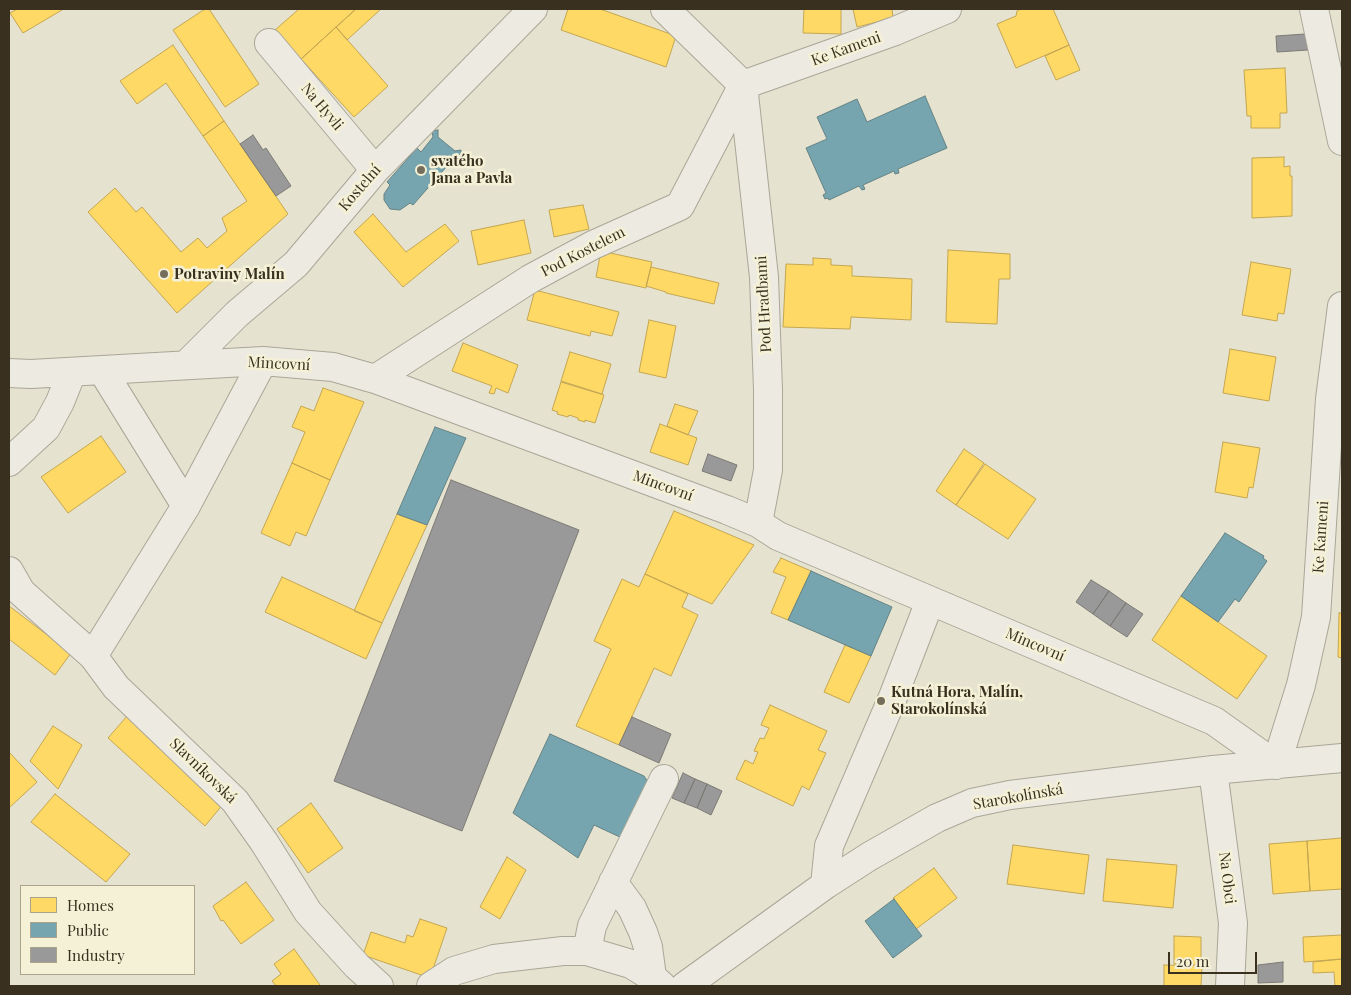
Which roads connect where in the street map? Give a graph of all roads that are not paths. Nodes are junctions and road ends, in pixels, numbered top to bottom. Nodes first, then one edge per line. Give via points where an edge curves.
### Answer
1 (532, 9) edge
2 (665, 9) edge
3 (947, 9) edge
4 (1314, 9) edge
5 (270, 43) dead end
6 (743, 84) junction
7 (1342, 141) edge
8 (375, 170) junction
9 (1342, 306) edge
10 (263, 361) junction
11 (186, 365) junction
12 (102, 370) junction
13 (72, 372) junction
14 (9, 373) edge
15 (375, 379) junction
16 (9, 462) edge
17 (186, 506) junction
18 (758, 523) junction
19 (9, 571) edge
20 (930, 601) junction
21 (93, 656) junction
22 (1342, 758) edge
23 (1276, 765) junction
24 (1213, 770) junction
25 (664, 779) dead end
26 (614, 882) junction
27 (825, 885) junction
28 (586, 952) junction
29 (657, 982) edge
30 (379, 986) edge
31 (431, 986) edge
32 (685, 986) edge
33 (1230, 986) edge

1 - 8 street, Kostelní
2 - 6 street
3 - 6 street, Ke Kameni via 895,31
4 - 7 street
5 - 8 street, Na Hyvli
6 - 15 street, Pod Kostelem via 680,206 594,245 530,280
6 - 18 street, Pod Hradbami via 764,277 768,380 768,470
8 - 11 street, Kostelní via 296,264 237,314
9 - 23 street, Ke Kameni via 1330,399 1316,617 1301,685
10 - 11 street, Mincovní
10 - 15 street, Mincovní via 332,367
10 - 17 street
11 - 12 street, Mincovní
12 - 13 street, Mincovní
12 - 17 street
13 - 14 street, Mincovní
13 - 16 street via 46,428
15 - 18 street, Mincovní
17 - 21 street
18 - 20 street, Mincovní via 778,536
19 - 21 street, Slavníkovská via 21,592
20 - 23 street, Mincovní via 1214,721
20 - 27 street via 829,846
21 - 30 street, Slavníkovská via 116,687 235,801 308,912
22 - 23 street, Starokolínská
23 - 24 street, Starokolínská
24 - 27 street, Starokolínská via 1010,795 972,803 937,818
24 - 33 street, Na Obci via 1233,923
25 - 26 street
26 - 28 street via 592,926
26 - 29 street via 632,908 643,932
27 - 32 street, Starokolínská
28 - 29 street via 631,964
28 - 31 street via 563,951 494,959 454,971

